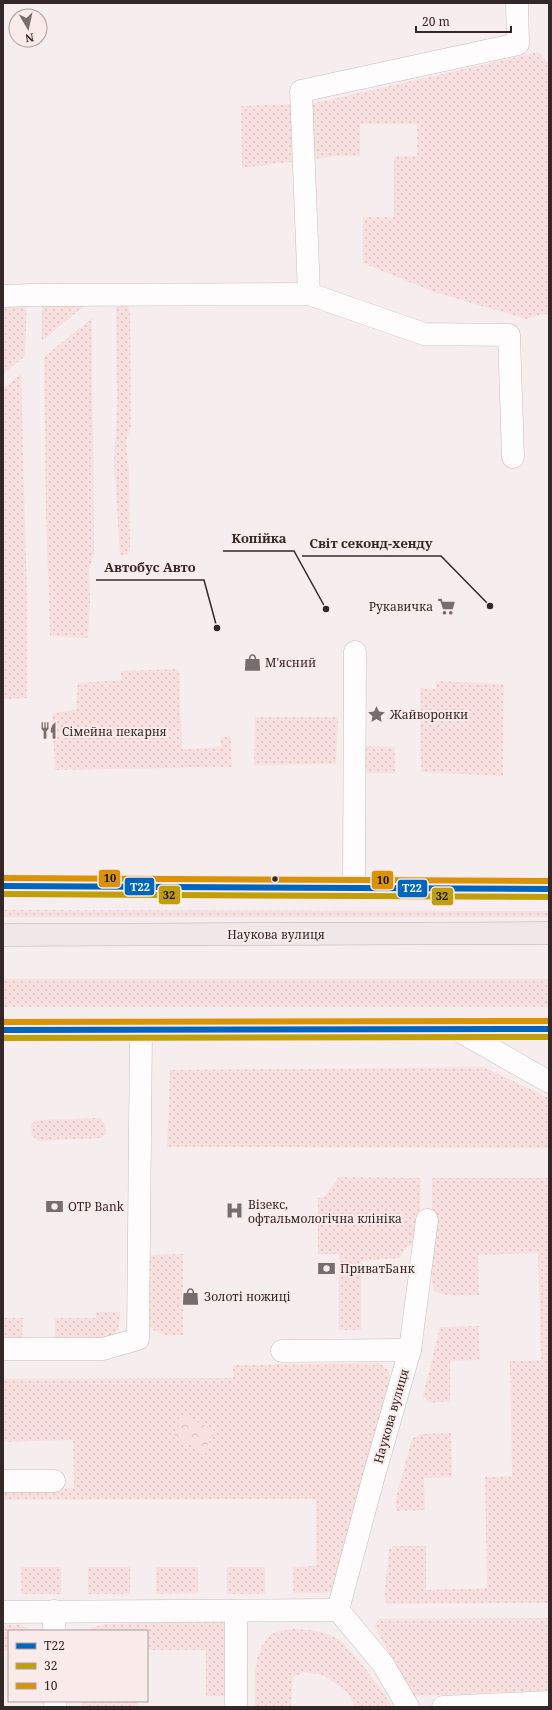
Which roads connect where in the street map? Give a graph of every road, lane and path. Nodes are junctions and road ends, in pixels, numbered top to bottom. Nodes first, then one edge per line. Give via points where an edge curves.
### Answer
1 (517, 3) edge
2 (309, 294) junction
3 (3, 296) edge
4 (513, 457) dead end
5 (355, 652) dead end
6 (3, 886) edge
7 (354, 888) junction
8 (549, 889) edge
9 (549, 933) edge
10 (3, 935) edge
11 (456, 1029) junction
12 (549, 1029) edge
13 (3, 1030) edge
14 (141, 1030) junction
15 (549, 1082) edge
16 (428, 1220) dead end
17 (3, 1349) edge
18 (410, 1350) junction
19 (282, 1351) dead end
20 (3, 1481) edge
21 (54, 1481) dead end
22 (338, 1610) junction
23 (236, 1611) junction
24 (3, 1612) edge
25 (54, 1621) edge
26 (549, 1702) edge
27 (236, 1707) edge
28 (408, 1707) edge
29 (444, 1707) edge

1 - 2 street via 518,44 301,91
2 - 3 street
2 - 4 street via 424,334 509,335
5 - 7 street
6 - 7 street
7 - 8 street
9 - 10 main road, Наукова вулиця
11 - 12 main road
11 - 14 main road
11 - 15 street
13 - 14 main road
14 - 17 street via 138,1339 103,1350
16 - 18 street, Наукова вулиця
18 - 19 street
18 - 22 street, Наукова вулиця
20 - 21 street
22 - 23 street
22 - 28 street via 383,1664
23 - 25 street
23 - 27 street
24 - 25 street
26 - 29 street

